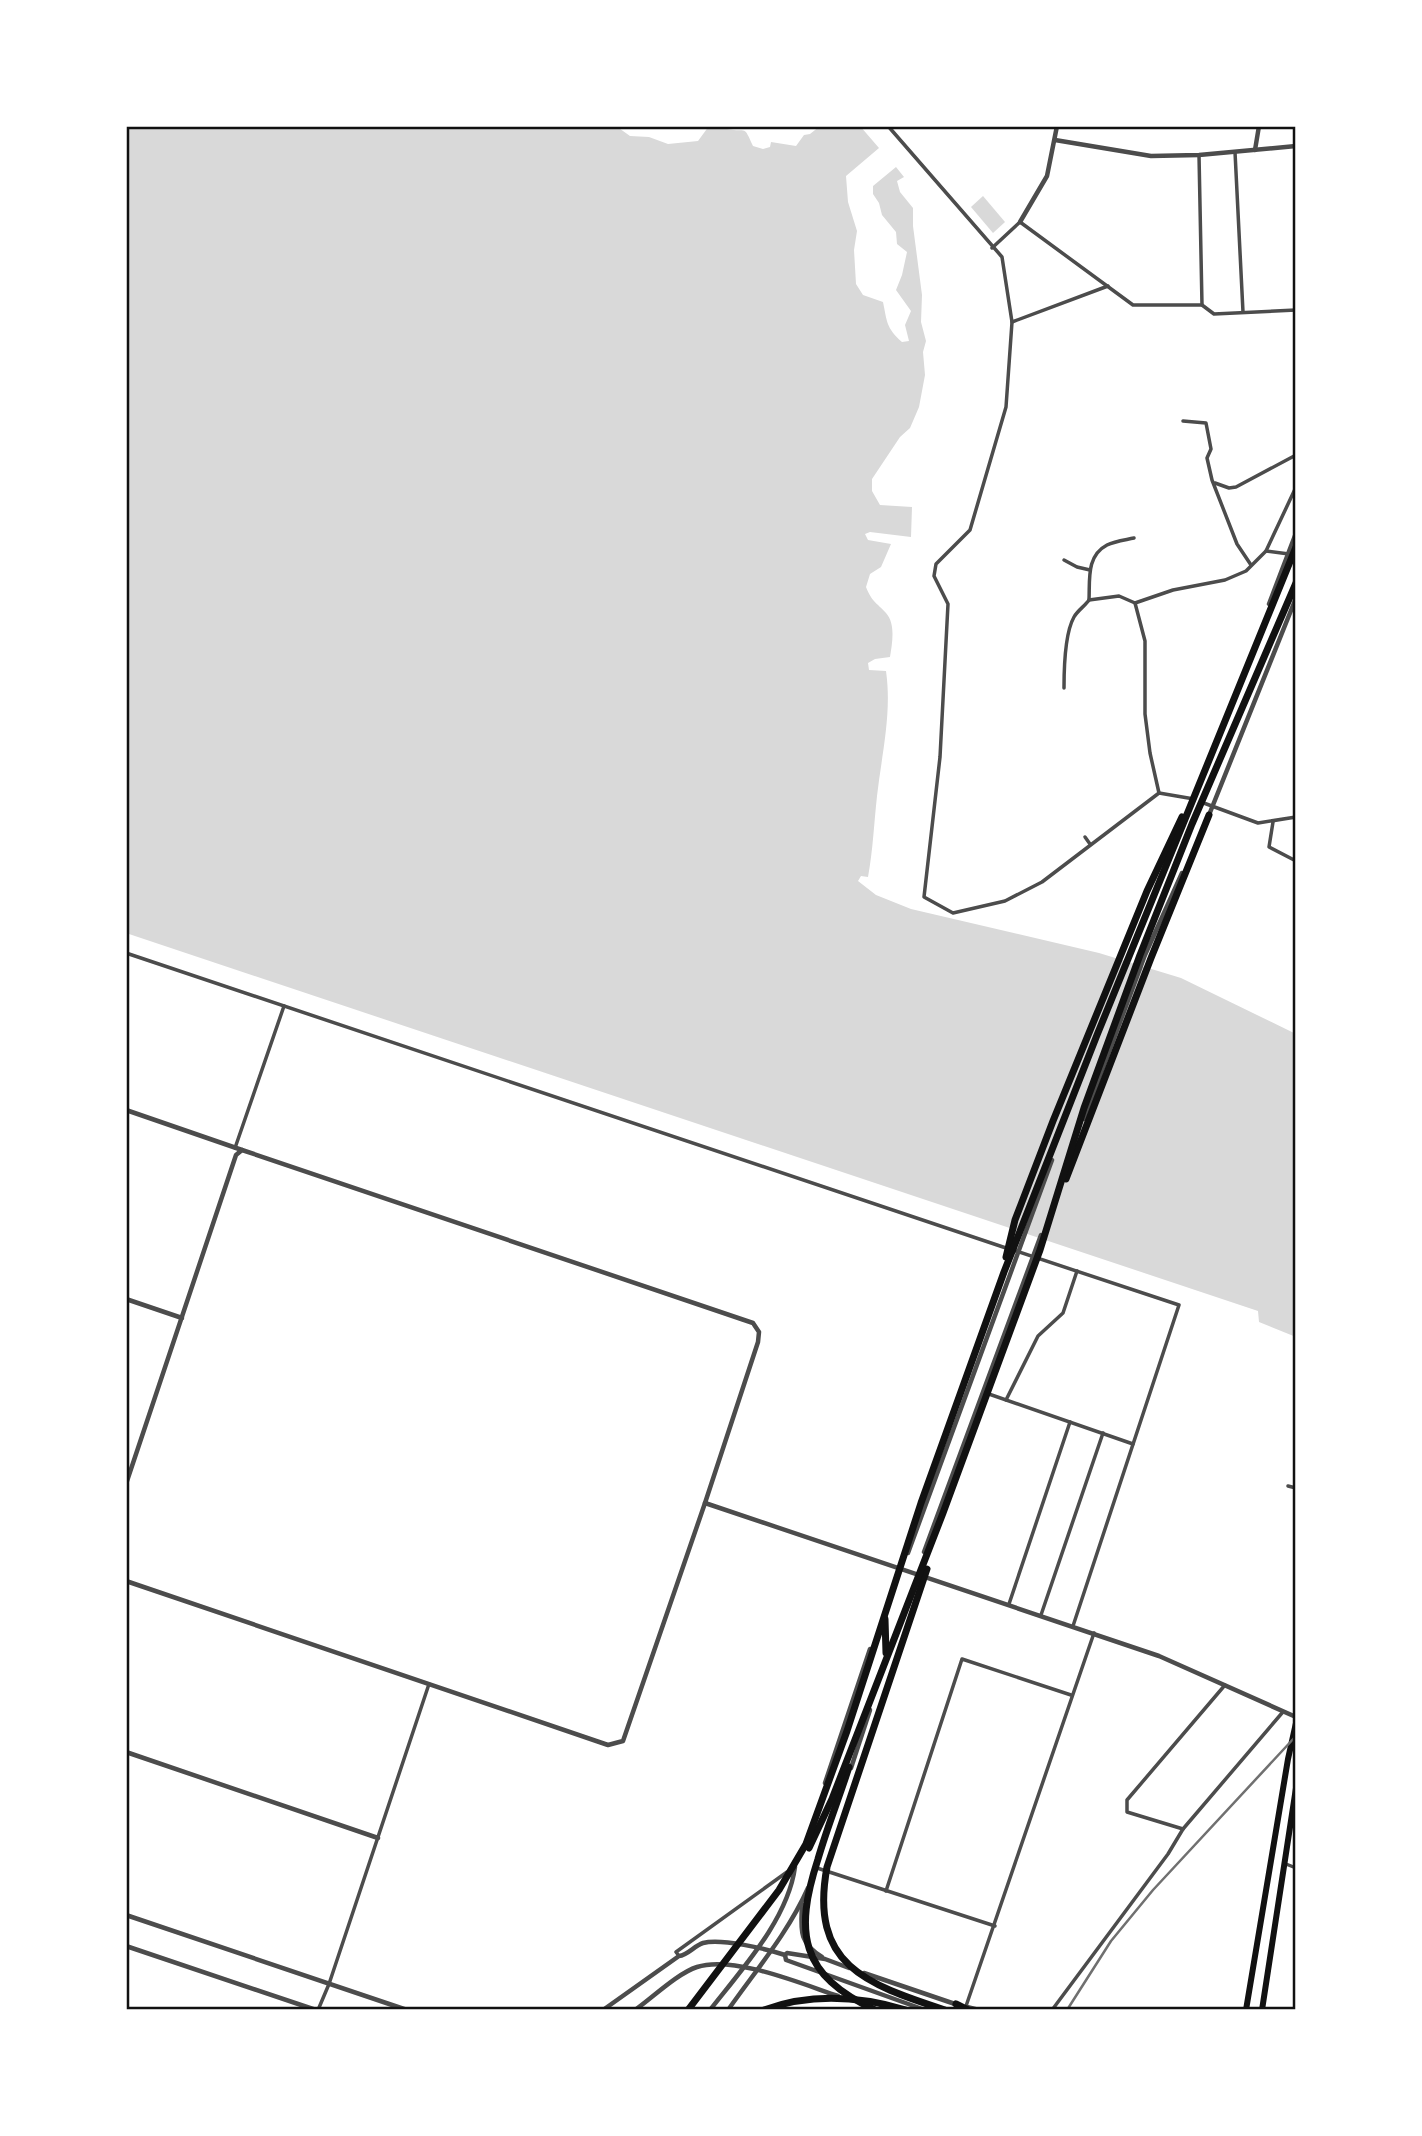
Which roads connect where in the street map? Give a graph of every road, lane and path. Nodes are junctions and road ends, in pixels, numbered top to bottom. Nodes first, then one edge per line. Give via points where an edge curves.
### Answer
1 (888, 126) edge
2 (1057, 126) edge
3 (1259, 126) edge
4 (1055, 140) junction
5 (1296, 146) edge
6 (1255, 150) junction
7 (1235, 152) junction
8 (1199, 155) junction
9 (1020, 222) junction
10 (992, 248) junction
11 (1108, 286) junction
12 (1202, 305) junction
13 (1296, 310) edge
14 (1243, 312) junction
15 (1012, 322) junction
16 (1183, 421) dead end
17 (1296, 455) edge
18 (1213, 482) junction
19 (1296, 487) edge
20 (1296, 533) edge
21 (1134, 538) dead end
22 (1296, 547) edge
23 (1266, 551) junction
24 (1288, 553) junction
25 (1296, 556) edge
26 (1064, 560) dead end
27 (1251, 566) junction
28 (1090, 570) junction
29 (1296, 583) edge
30 (1296, 598) edge
31 (1089, 600) junction
32 (1135, 603) junction
33 (1064, 688) dead end
34 (1158, 793) junction
35 (1191, 798) junction
36 (1212, 807) junction
37 (1209, 815) joint
38 (1182, 817) junction
39 (1296, 817) edge
40 (1273, 821) junction
41 (1085, 837) dead end
42 (1090, 844) junction
43 (1296, 861) edge
44 (126, 953) edge
45 (1148, 956) junction
46 (284, 1006) junction
47 (126, 1110) edge
48 (235, 1148) junction
49 (242, 1150) junction
50 (1040, 1250) junction
51 (1077, 1271) junction
52 (1004, 1272) junction
53 (126, 1299) edge
54 (182, 1318) junction
55 (982, 1392) junction
56 (1006, 1400) junction
57 (1070, 1422) junction
58 (1103, 1433) junction
59 (1133, 1444) junction
60 (126, 1484) edge
61 (1288, 1486) dead end
62 (1296, 1488) edge
63 (705, 1503) junction
64 (943, 1513) junction
65 (903, 1569) junction
66 (917, 1573) junction
67 (126, 1581) edge
68 (1009, 1604) junction
69 (884, 1615) junction
70 (1041, 1615) junction
71 (1073, 1626) junction
72 (1094, 1633) junction
73 (429, 1684) junction
74 (1225, 1685) junction
75 (1071, 1695) junction
76 (1282, 1713) junction
77 (1296, 1717) edge
78 (1296, 1723) edge
79 (126, 1752) edge
80 (1296, 1788) edge
81 (1183, 1829) junction
82 (378, 1838) junction
83 (1284, 1863) junction
84 (816, 1868) junction
85 (1296, 1868) edge
86 (794, 1871) junction
87 (886, 1891) junction
88 (802, 1900) junction
89 (126, 1915) edge
90 (995, 1926) junction
91 (126, 1946) edge
92 (759, 1948) junction
93 (772, 1951) junction
94 (785, 1955) junction
95 (679, 1956) junction
96 (825, 1959) junction
97 (743, 1967) junction
98 (759, 1970) junction
99 (329, 1984) junction
100 (956, 2004) junction
101 (317, 2010) edge
102 (407, 2010) edge
103 (603, 2010) edge
104 (635, 2010) edge
105 (690, 2010) edge
106 (710, 2010) edge
107 (727, 2010) edge
108 (764, 2010) edge
109 (876, 2010) edge
110 (906, 2010) edge
111 (925, 2010) edge
112 (945, 2010) edge
113 (966, 2010) edge
114 (979, 2010) edge
115 (1052, 2010) edge
116 (1246, 2010) edge
117 (1262, 2010) edge

1 - 10 street
2 - 4 street
3 - 6 street
4 - 8 street via 1151,156
4 - 9 street via 1047,176
5 - 6 street
6 - 7 street
7 - 8 street
7 - 14 street
8 - 12 street
9 - 10 street
9 - 11 street
10 - 15 street via 1002,257
11 - 12 street via 1133,304
11 - 15 street
12 - 14 street via 1213,314
13 - 14 street
15 - 42 street via 1006,407 970,530 936,564 934,576 948,604 940,757 924,897 953,913 1005,901 1042,882
16 - 18 street via 1206,423
17 - 18 street via 1236,487
18 - 27 street via 1237,544
19 - 23 street
20 - 24 street
21 - 28 street via 1105,546 1096,553
22 - 52 highway
23 - 24 street
23 - 27 street
24 - 25 street
24 - 35 street
26 - 28 street
27 - 32 street via 1225,580
28 - 31 street
29 - 50 highway via 1140,955 1084,1108
30 - 36 street
31 - 32 street via 1119,596
31 - 33 street via 1073,619
32 - 34 street via 1145,641 1145,714
34 - 35 street
34 - 42 street
35 - 36 street
35 - 38 street
36 - 37 street
36 - 40 street via 1258,823
37 - 45 highway
38 - 52 highway via 1053,1121 1016,1220
38 - 65 street via 1135,952 1082,1076
39 - 40 street
40 - 43 street via 1269,847
41 - 42 street
44 - 46 street
45 - 50 highway
45 - 55 street
46 - 48 street
46 - 51 street
47 - 48 street
48 - 49 street
49 - 54 street via 236,1155
49 - 63 street via 753,1323 759,1332 758,1342
50 - 64 highway
51 - 56 street via 1063,1313 1038,1336
51 - 59 street via 1179,1306
52 - 69 highway
53 - 54 street
54 - 60 street
55 - 56 street
55 - 66 street
56 - 57 street
57 - 58 street
57 - 68 street
58 - 59 street
58 - 70 street
59 - 71 street
61 - 62 street
63 - 65 street
63 - 73 street via 623,1741 608,1745
64 - 105 highway via 819,1829 780,1892
64 - 112 highway via 827,1867 822,1907 831,1942 858,1974 898,1995
65 - 66 street
65 - 86 street via 876,1632
66 - 68 street
66 - 84 street
67 - 73 street
68 - 70 street
69 - 105 highway via 806,1844 779,1890
69 - 109 highway via 887,1650 804,1912 806,1935 818,1967 840,1992
70 - 71 street
71 - 72 street
72 - 74 street
72 - 75 street
73 - 82 street
74 - 76 street
74 - 81 street via 1127,1800 1127,1812
75 - 87 street via 962,1659
75 - 90 street
76 - 77 street
76 - 81 street
78 - 116 highway
79 - 82 street
80 - 83 highway
81 - 115 street
82 - 99 street
83 - 85 street
83 - 117 highway
84 - 87 street
84 - 88 street
86 - 92 street via 784,1905
86 - 95 street via 676,1952
87 - 90 street
88 - 93 street
88 - 96 street via 805,1942
89 - 99 street
90 - 113 street
91 - 101 street
92 - 93 street
92 - 95 street via 707,1942
92 - 97 street
93 - 94 street
93 - 98 street
94 - 96 street
94 - 111 street via 786,1960
95 - 103 street
96 - 100 street
97 - 98 street
97 - 104 street via 712,1964 694,1968
97 - 106 street
98 - 107 street
98 - 109 street
99 - 101 street
99 - 102 street
100 - 113 highway
100 - 114 street
108 - 110 highway via 824,1998

